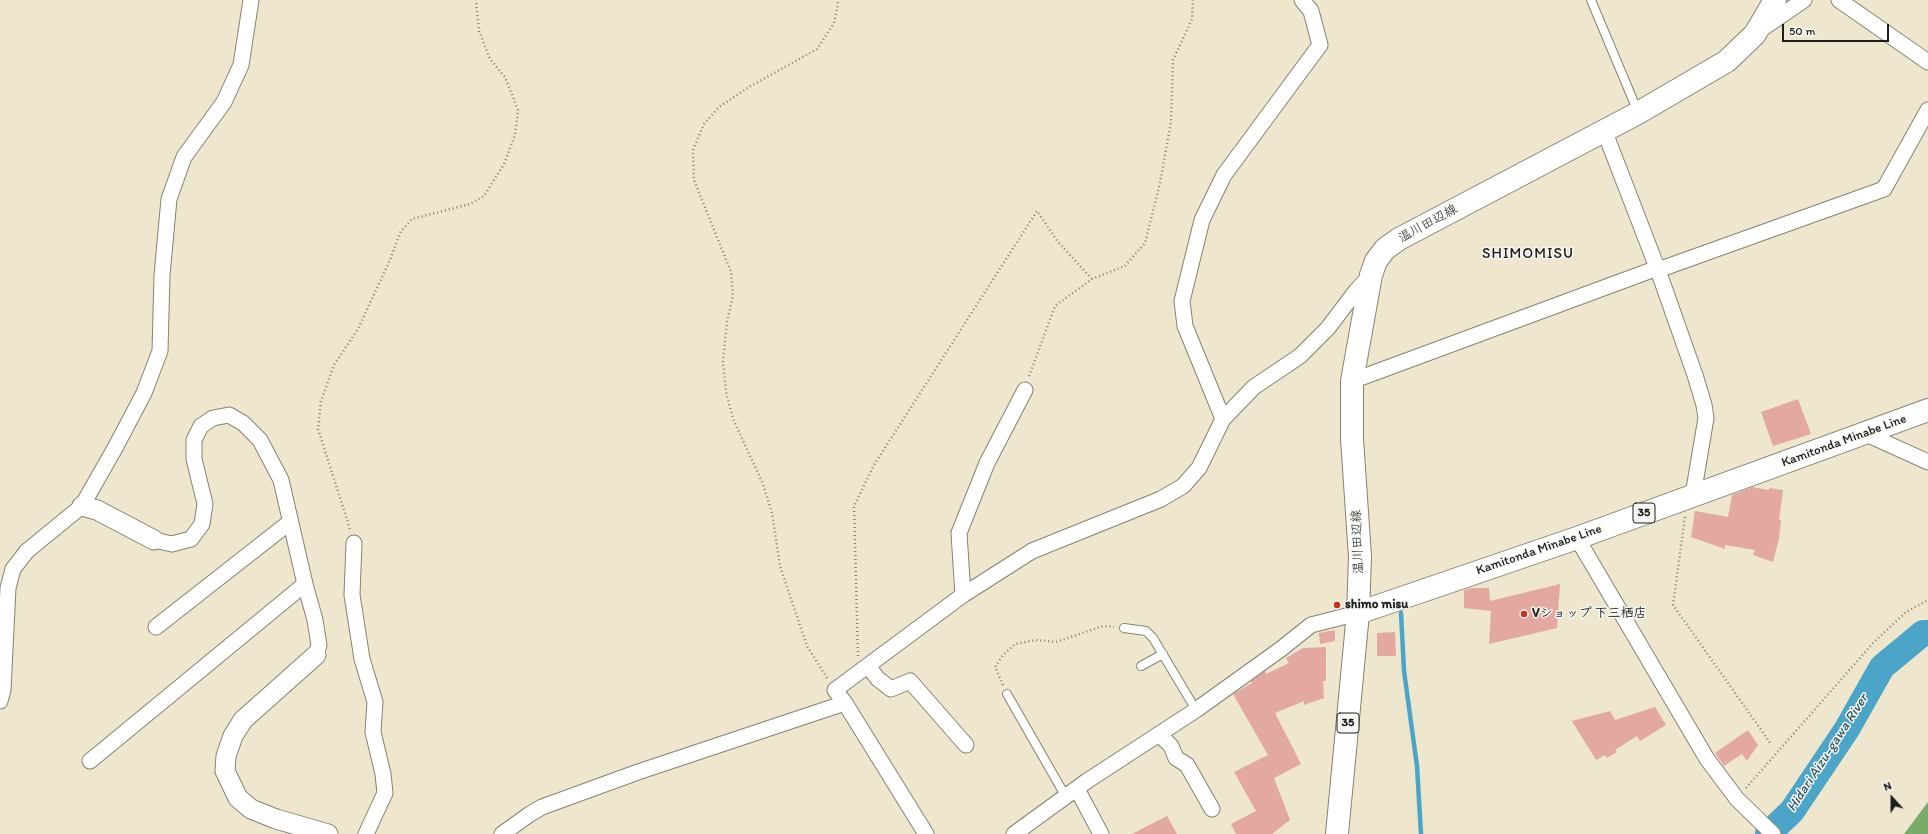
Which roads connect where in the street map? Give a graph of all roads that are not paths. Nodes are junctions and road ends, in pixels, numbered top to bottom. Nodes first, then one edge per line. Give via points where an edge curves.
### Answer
1 (252, 0) edge
2 (1302, 0) edge
3 (1591, 0) edge
4 (1775, 0) edge
5 (1804, 0) edge
6 (1839, 0) edge
7 (1754, 34) junction
8 (1928, 62) edge
9 (1928, 110) edge
10 (1638, 113) junction
11 (1604, 130) junction
12 (1658, 270) junction
13 (1371, 275) junction
14 (1352, 381) junction
15 (1024, 390) road end
16 (1928, 410) edge
17 (1223, 419) junction
18 (1864, 433) junction
19 (1928, 462) edge
20 (1690, 495) junction
21 (82, 506) junction
22 (290, 522) junction
23 (1577, 538) junction
24 (154, 540) joint
25 (354, 543) road end
26 (305, 584) junction
27 (963, 595) junction
28 (1358, 613) junction
29 (156, 627) dead end
30 (1124, 628) road end
31 (1164, 654) junction
32 (316, 655) joint
33 (1141, 666) dead end
34 (863, 669) junction
35 (1007, 694) road end
36 (0, 701) edge
37 (845, 702) junction
38 (1196, 710) junction
39 (1159, 734) junction
40 (966, 745) dead end
41 (90, 761) dead end
42 (1072, 793) junction
43 (1212, 809) dead end
44 (328, 834) edge
45 (366, 834) edge
46 (502, 834) edge
47 (926, 834) edge
48 (1014, 834) edge
49 (1101, 834) edge
50 (1337, 834) edge
51 (1773, 834) edge

1 - 21 street via 242,65 224,102 184,157 169,199 164,245 160,351 144,393
2 - 17 street via 1310,11 1320,45 1224,175 1202,220 1182,301 1185,326
3 - 10 lane
4 - 7 main road, 温川田辺線
5 - 7 street
6 - 8 street
7 - 10 main road, 温川田辺線 via 1727,61
9 - 12 street via 1884,189
10 - 11 main road, 温川田辺線
11 - 12 street
11 - 13 main road, 温川田辺線 via 1399,239 1385,249 1376,261
12 - 14 street
12 - 20 street via 1695,375 1706,418
13 - 14 main road, 温川田辺線
13 - 17 street via 1328,328 1300,356 1254,387
14 - 28 main road, 温川田辺線 via 1352,439 1360,556
15 - 27 street via 987,463 959,533
16 - 18 main road, Kamitonda Minabe Line / 35
17 - 27 street via 1199,468 1183,486 1161,499 1032,551
18 - 19 street
18 - 20 main road, Kamitonda Minabe Line / 35
20 - 23 main road, Kamitonda Minabe Line / 35
21 - 24 street via 97,510
21 - 36 street via 27,551 13,569 8,588 3,690
22 - 24 street via 281,480 260,440 243,423 229,415 213,418 201,426 194,440 194,459 205,504 202,524 191,539 172,544
22 - 26 street
22 - 29 street
23 - 28 main road, Kamitonda Minabe Line / 35
23 - 51 street via 1707,759 1740,803
25 - 45 street via 352,595 362,659 375,702 373,732 385,793
26 - 32 street via 316,620 319,645
26 - 41 street
27 - 34 street
28 - 38 street via 1311,625
28 - 50 main road, 35
30 - 31 lane via 1146,631
31 - 33 lane
31 - 38 lane
32 - 44 street via 309,664 243,720 233,736 226,756 225,771 238,798 251,809
34 - 37 street via 835,690
34 - 40 street via 891,689 910,681
35 - 42 lane
37 - 46 street via 542,807
37 - 47 street
38 - 39 street
39 - 42 street
39 - 43 street via 1170,746 1176,758 1187,765
42 - 48 street
42 - 49 street

